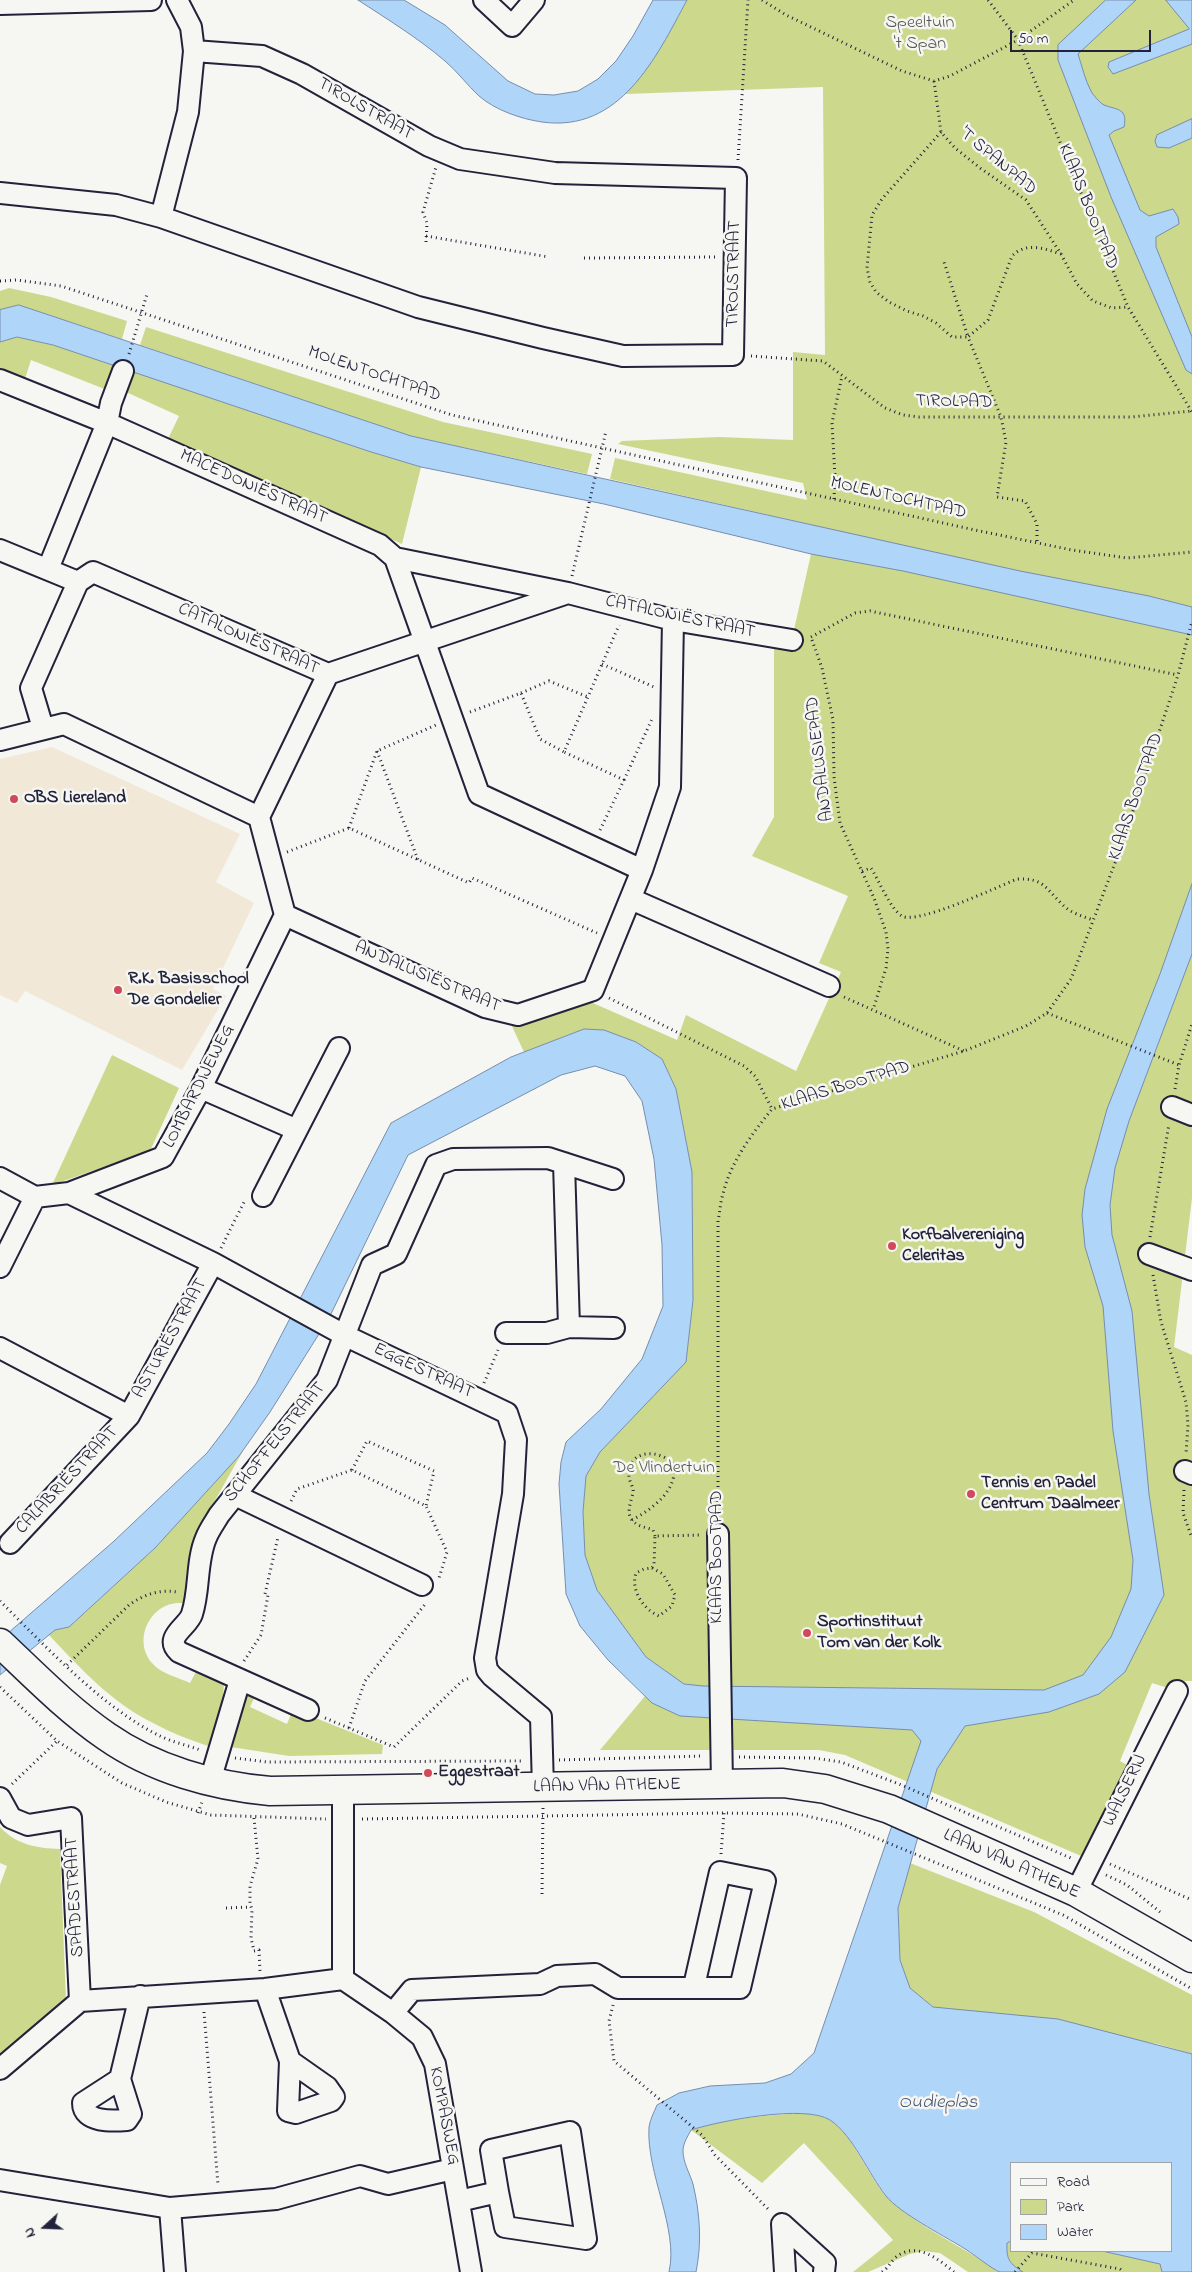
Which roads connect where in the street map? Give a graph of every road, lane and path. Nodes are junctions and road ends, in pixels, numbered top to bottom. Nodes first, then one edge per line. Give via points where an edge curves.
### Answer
1 (151, 0) edge
2 (177, 0) edge
3 (484, 0) edge
4 (534, 0) edge
5 (748, 0) edge
6 (762, 0) edge
7 (988, 0) edge
8 (1074, 0) edge
9 (0, 4) edge
10 (1018, 40) junction
11 (194, 51) junction
12 (934, 81) junction
13 (941, 132) junction
14 (440, 150) junction
15 (736, 178) junction
16 (0, 194) edge
17 (166, 219) junction
18 (426, 236) junction
19 (426, 242) dead end
20 (1061, 254) junction
21 (549, 257) dead end
22 (735, 257) junction
23 (584, 258) dead end
24 (944, 262) dead end
25 (0, 281) edge
26 (147, 294) dead end
27 (1128, 307) junction
28 (142, 311) junction
29 (135, 335) dead end
30 (968, 337) junction
31 (733, 356) junction
32 (123, 371) dead end
33 (842, 376) junction
34 (0, 380) edge
35 (1192, 412) edge
36 (1001, 417) junction
37 (107, 423) junction
38 (606, 431) dead end
39 (601, 447) junction
40 (834, 499) junction
41 (1036, 541) junction
42 (0, 550) edge
43 (1192, 552) edge
44 (395, 558) junction
45 (48, 569) junction
46 (78, 582) junction
47 (568, 593) junction
48 (626, 608) junction
49 (673, 620) junction
50 (1192, 621) edge
51 (792, 640) dead end
52 (424, 643) junction
53 (602, 664) junction
54 (328, 674) junction
55 (672, 674) junction
56 (1178, 674) junction
57 (521, 693) junction
58 (588, 697) junction
59 (652, 718) dead end
60 (452, 719) junction
61 (44, 728) junction
62 (0, 740) edge
63 (377, 751) junction
64 (564, 752) junction
65 (624, 780) junction
66 (259, 817) junction
67 (349, 828) junction
68 (593, 847) junction
69 (270, 859) junction
70 (418, 860) junction
71 (642, 870) junction
72 (862, 871) junction
73 (631, 899) junction
74 (285, 915) junction
75 (1094, 920) junction
76 (614, 940) junction
77 (829, 986) joint
78 (592, 990) junction
79 (874, 1010) junction
80 (1047, 1013) junction
81 (339, 1048) dead end
82 (964, 1051) junction
83 (1179, 1065) dead end
84 (201, 1088) junction
85 (1172, 1107) dead end
86 (772, 1109) junction
87 (1192, 1115) edge
88 (297, 1130) junction
89 (564, 1163) junction
90 (0, 1178) edge
91 (612, 1179) dead end
92 (69, 1192) junction
93 (263, 1196) joint
94 (34, 1197) junction
95 (1149, 1254) dead end
96 (213, 1263) junction
97 (0, 1267) edge
98 (1192, 1270) edge
99 (569, 1327) junction
100 (614, 1328) dead end
101 (337, 1331) junction
102 (506, 1333) joint
103 (0, 1348) edge
104 (478, 1398) junction
105 (129, 1416) junction
106 (352, 1470) junction
107 (235, 1495) junction
108 (426, 1506) junction
109 (283, 1518) junction
110 (632, 1520) junction
111 (718, 1534) junction
112 (655, 1536) junction
113 (10, 1543) dead end
114 (652, 1568) junction
115 (430, 1589) junction
116 (195, 1595) junction
117 (0, 1601) edge
118 (0, 1642) edge
119 (67, 1665) junction
120 (487, 1670) junction
121 (237, 1678) junction
122 (0, 1687) edge
123 (1177, 1691) dead end
124 (308, 1710) joint
125 (349, 1728) junction
126 (722, 1756) junction
127 (542, 1761) junction
128 (214, 1769) junction
129 (722, 1785) junction
130 (543, 1788) junction
131 (343, 1790) junction
132 (4, 1793) edge
133 (543, 1816) dead end
134 (254, 1818) dead end
135 (1091, 1861) junction
136 (720, 1872) junction
137 (1076, 1892) junction
138 (542, 1894) dead end
139 (1192, 1900) edge
140 (251, 1907) junction
141 (226, 1908) dead end
142 (1164, 1915) dead end
143 (1192, 1958) edge
144 (343, 1979) junction
145 (694, 1986) junction
146 (618, 1988) junction
147 (265, 1989) junction
148 (1192, 1989) edge
149 (203, 1994) junction
150 (140, 1996) junction
151 (80, 2001) junction
152 (393, 2013) junction
153 (290, 2061) dead end
154 (0, 2069) edge
155 (120, 2079) dead end
156 (453, 2169) junction
157 (0, 2180) edge
158 (498, 2192) junction
159 (459, 2200) junction
160 (220, 2204) junction
161 (170, 2208) junction
162 (782, 2224) junction
163 (175, 2272) edge
164 (471, 2272) edge
165 (785, 2272) edge
166 (824, 2272) edge
167 (882, 2272) edge
168 (954, 2272) edge
169 (1015, 2272) edge
170 (1124, 2272) edge

1 - 9 street
2 - 11 street via 192,27
3 - 4 street via 512,26
5 - 15 path
6 - 12 path via 902,72
7 - 10 path, KLAAS BOOTPAD
8 - 10 path
10 - 12 path via 950,76
10 - 27 path, KLAAS BOOTPAD
11 - 14 street, TIROLSTRAAT via 262,56 302,74
11 - 17 street via 188,112
12 - 13 path, 'T SPANPAD
13 - 20 path, 'T SPANPAD via 955,148 1026,200
13 - 30 path via 882,199 872,215 867,268 876,292 889,302 936,323 952,337
14 - 15 street, TIROLSTRAAT via 460,158 555,172
14 - 18 path via 424,212
15 - 22 street, TIROLSTRAAT
16 - 17 street via 116,205
17 - 31 street via 418,307 543,338 623,356
18 - 19 path
18 - 21 path
20 - 27 path, 'T SPANPAD via 1077,284 1093,300 1112,308
20 - 30 path via 1039,247 1020,249 1012,256 988,320
22 - 23 path
22 - 31 street, TIROLSTRAAT
24 - 30 path
25 - 28 path, MOLENTOCHTPAD via 61,286
26 - 28 path
27 - 35 path, KLAAS BOOTPAD
28 - 29 path
28 - 39 path, MOLENTOCHTPAD via 452,415
30 - 36 path
31 - 33 path, TIROLPAD via 823,361
32 - 37 street
33 - 36 path, TIROLPAD via 885,408 903,415 919,418
33 - 40 path via 832,423
34 - 37 street, MACEDONIËSTRAAT
35 - 36 path, TIROLPAD via 1132,417
36 - 41 path via 1006,442 997,497 1025,501 1037,524
37 - 44 street, MACEDONIËSTRAAT via 380,545
37 - 45 street
38 - 39 path
39 - 40 path, MOLENTOCHTPAD
39 - 47 path
40 - 41 path, MOLENTOCHTPAD
41 - 43 path, MOLENTOCHTPAD via 1128,558
42 - 45 street
44 - 47 street, MACEDONIËSTRAAT
44 - 52 street
45 - 46 street
46 - 54 street, CATALONIËSTRAAT via 93,572
46 - 61 street via 31,688
47 - 48 street, CATALONIËSTRAAT
47 - 52 street, CATALONIËSTRAAT
48 - 49 street, CATALONIËSTRAAT
48 - 53 path
49 - 51 street, CATALONIËSTRAAT
49 - 55 street
50 - 56 path, KLAAS BOOTPAD
52 - 54 street, CATALONIËSTRAAT
52 - 60 street
53 - 55 path via 664,691
53 - 58 path
54 - 66 street
55 - 71 street via 670,787
56 - 72 path, ANDALUSIEPAD via 870,611 855,613 811,637 822,668 833,720 834,777 840,823
56 - 75 path, KLAAS BOOTPAD
57 - 58 path via 549,681
57 - 60 path
57 - 64 path via 540,739
58 - 64 path
59 - 65 path
60 - 63 path
60 - 68 street via 479,794
61 - 62 street
61 - 66 street via 64,724
63 - 67 path
63 - 70 path
64 - 65 path
65 - 68 path
66 - 69 street
67 - 69 path
67 - 70 path
68 - 71 street
69 - 74 street
70 - 76 path via 469,883 472,878
71 - 73 street
72 - 75 path via 871,868 894,908 903,917 938,911 1017,879 1028,878 1049,888 1073,913
72 - 79 path, ANDALUSIEPAD via 886,932 888,949
73 - 76 street
73 - 77 street
74 - 78 street, ANDALUSIËSTRAAT via 485,1007 518,1015
74 - 84 street, LOMBARDIJEWEG
75 - 80 path, KLAAS BOOTPAD via 1071,979
76 - 78 street
77 - 79 path via 834,993
78 - 86 path via 744,1066 755,1076
79 - 82 path
80 - 82 path, KLAAS BOOTPAD via 1026,1026
80 - 83 path
81 - 88 street
82 - 86 path, KLAAS BOOTPAD
84 - 88 street
84 - 92 street, LOMBARDIJEWEG via 163,1157
85 - 87 street
86 - 111 path, KLAAS BOOTPAD via 736,1162 723,1193 718,1221
88 - 93 street
89 - 91 street, SCHOFFELSTRAAT
89 - 99 street
89 - 101 street, SCHOFFELSTRAAT via 548,1158 453,1159 436,1166 396,1254 372,1265
90 - 94 street
92 - 94 street, LOMBARDIJEWEG
92 - 96 street, ASTURIËSTRAAT
93 - 96 path via 251,1190
94 - 97 street
95 - 98 street
96 - 101 street, ASTURIËSTRAAT
96 - 105 street, ASTURIËSTRAAT
99 - 100 street
99 - 102 street via 547,1333
101 - 104 street, EGGESTRAAT
101 - 107 street, SCHOFFELSTRAAT via 327,1380
102 - 104 path
103 - 105 street, CALABRIËSTRAAT
104 - 120 street, EGGESTRAAT via 507,1412 516,1440 513,1494 485,1658
105 - 113 street, CALABRIËSTRAAT
106 - 108 path
106 - 108 path via 368,1441 434,1471
106 - 109 path via 297,1489
107 - 109 street
107 - 116 street, SCHOFFELSTRAAT via 205,1539
108 - 115 path via 447,1552
109 - 115 street
109 - 121 path via 265,1594 268,1595 260,1635
110 - 110 path via 629,1512 633,1490 629,1475 631,1466 643,1454 659,1454 673,1464 673,1478 658,1503
110 - 112 path via 653,1530
111 - 112 path
111 - 126 street, KLAAS BOOTPAD
112 - 114 path
114 - 114 path via 639,1571 634,1576 634,1584 640,1598 660,1616 672,1606 675,1594 662,1574
115 - 125 path via 364,1682
116 - 119 path via 161,1592 138,1598
116 - 121 street, SCHOFFELSTRAAT via 192,1616 177,1632 173,1642 175,1648
117 - 119 path, LAAN VAN ATHENE
118 - 128 street, LAAN VAN ATHENE via 55,1694 106,1736 134,1753 157,1763
119 - 128 path, LAAN VAN ATHENE via 125,1715
120 - 125 path via 462,1681 394,1747
120 - 127 street via 542,1717
121 - 124 street, SCHOFFELSTRAAT
121 - 128 street
122 - 132 path via 57,1741
123 - 135 street, WALSERIJ
124 - 125 path
126 - 127 path, LAAN VAN ATHENE
126 - 129 street
126 - 135 path, LAAN VAN ATHENE via 841,1762
127 - 128 path, LAAN VAN ATHENE via 267,1762
127 - 130 street
128 - 131 street, LAAN VAN ATHENE via 270,1791
129 - 130 street, LAAN VAN ATHENE
129 - 137 street, LAAN VAN ATHENE via 799,1784 852,1796 889,1809
130 - 131 street, LAAN VAN ATHENE
131 - 144 street
132 - 151 street, SPADESTRAAT via 11,1818 28,1824 72,1818
133 - 138 path
134 - 140 path via 258,1859 250,1886
135 - 137 street, WALSERIJ
135 - 139 path
135 - 142 path, LAAN VAN ATHENE
136 - 145 street
136 - 145 street via 765,1881 740,1988
136 - 148 path, LAAN VAN ATHENE via 722,1813 798,1814 842,1824 1063,1915
137 - 143 street, LAAN VAN ATHENE
140 - 141 path
140 - 147 path via 251,1938 254,1950 259,1950 260,1977
144 - 147 street
144 - 152 street, KOMPASWEG
145 - 146 street
146 - 152 street via 595,1974 557,1976 540,1984 412,1990
146 - 162 path via 609,2021 614,2061 702,2135 715,2156
147 - 149 street
147 - 153 street
149 - 150 street
149 - 160 path
150 - 151 street
150 - 155 street
151 - 154 street
152 - 156 street, KOMPASWEG via 422,2037 430,2050
156 - 159 street, KOMPASWEG
156 - 160 street via 388,2184 360,2176 276,2199
157 - 161 street
158 - 158 street via 491,2150 570,2132 586,2239 505,2227
158 - 159 street
159 - 164 street, KOMPASWEG
160 - 161 street
161 - 163 street
162 - 165 street
162 - 166 street via 825,2263
167 - 168 path via 895,2258 916,2250 933,2255
169 - 170 path via 1032,2253

